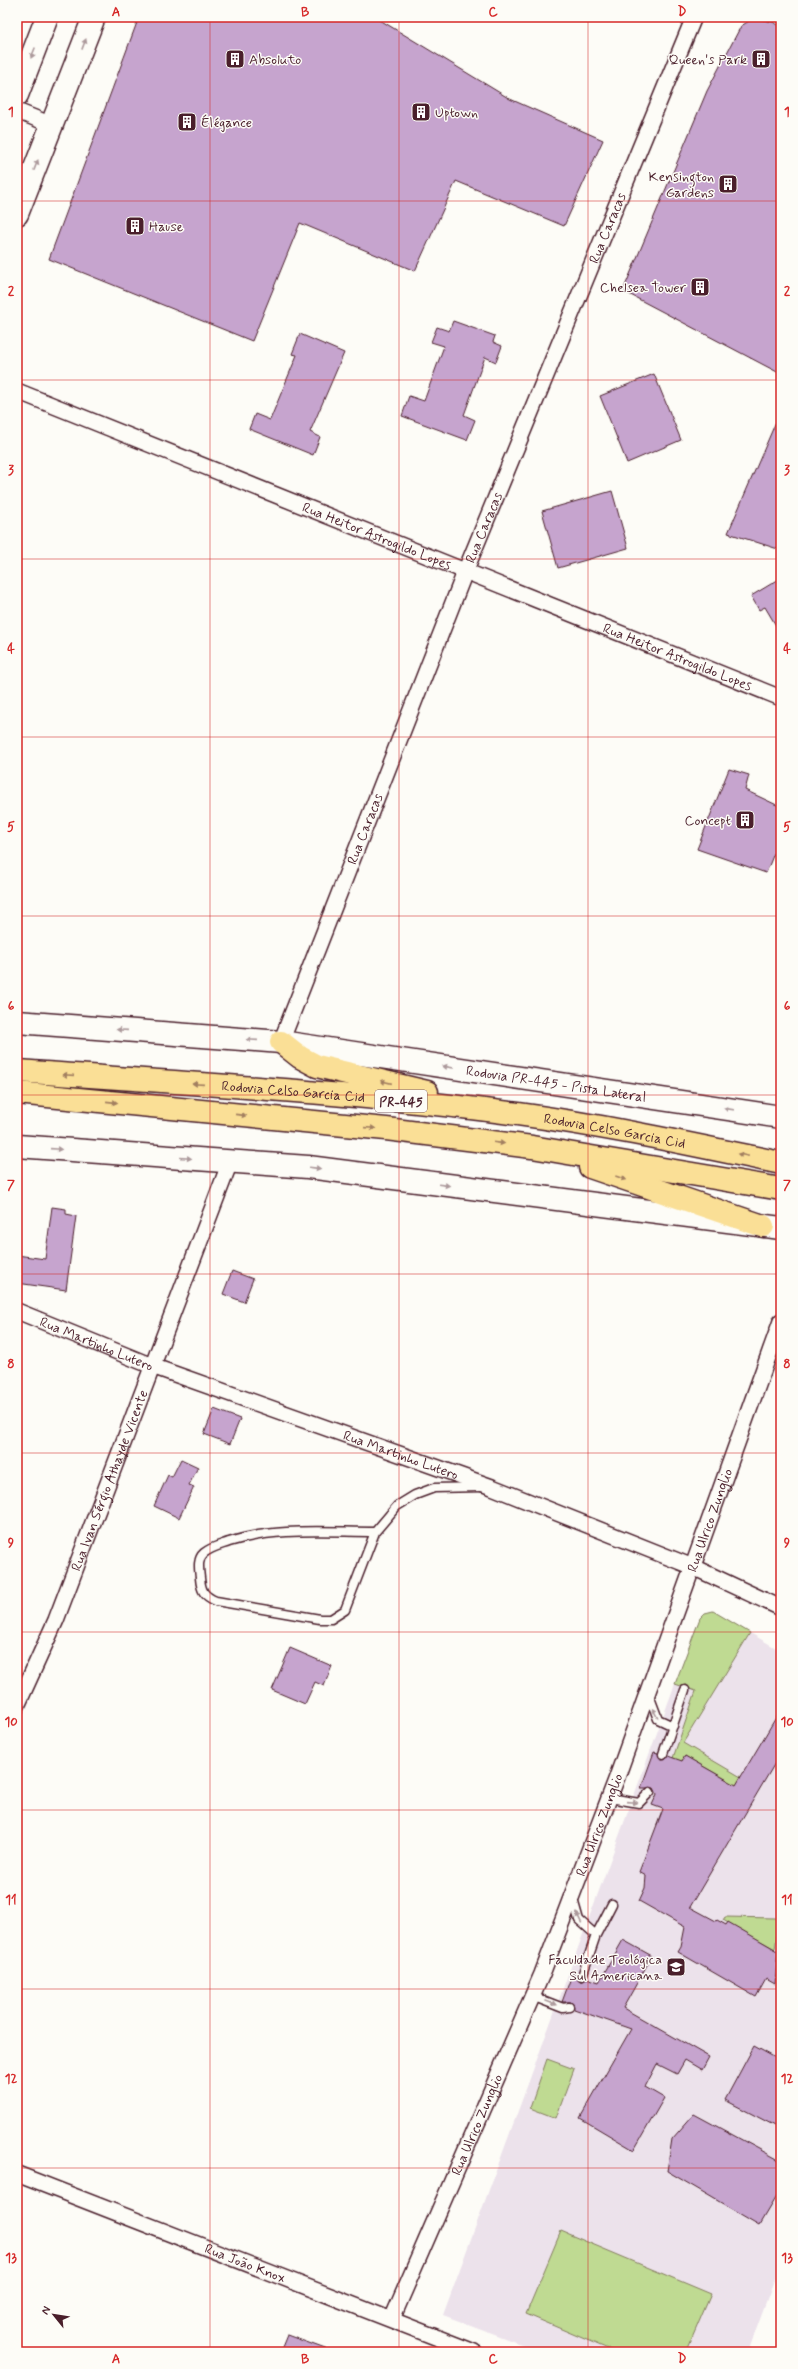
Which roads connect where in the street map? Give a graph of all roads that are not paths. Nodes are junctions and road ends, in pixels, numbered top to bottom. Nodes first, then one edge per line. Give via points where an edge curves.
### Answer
1 (47, 17) edge
2 (94, 17) edge
3 (694, 17) edge
4 (17, 94) edge
5 (17, 111) edge
6 (52, 125) junction
7 (17, 214) edge
8 (17, 391) edge
9 (465, 572) junction
10 (781, 698) edge
11 (17, 1022) edge
12 (280, 1042) junction
13 (17, 1071) edge
14 (17, 1093) edge
15 (519, 1114) junction
16 (781, 1117) edge
17 (17, 1146) edge
18 (532, 1147) junction
19 (230, 1162) junction
20 (781, 1163) edge
21 (781, 1189) edge
22 (772, 1227) edge
23 (17, 1311) edge
24 (781, 1321) edge
25 (152, 1366) junction
26 (492, 1487) junction
27 (375, 1532) junction
28 (693, 1567) junction
29 (781, 1608) edge
30 (685, 1690) dead end
31 (648, 1692) junction
32 (17, 1706) edge
33 (673, 1726) junction
34 (663, 1754) dead end
35 (650, 1792) dead end
36 (610, 1798) junction
37 (572, 1895) junction
38 (612, 1904) dead end
39 (596, 1934) junction
40 (582, 1976) dead end
41 (532, 1996) junction
42 (569, 2007) dead end
43 (17, 2174) edge
44 (392, 2318) junction
45 (474, 2352) edge

1 -> 4 street
6 -> 2 street
3 - 9 street, Rua Caracas
5 - 6 street
7 -> 6 street
8 - 9 street, Rua Heitor Astrogildo Lopes
9 - 10 street, Rua Heitor Astrogildo Lopes
9 - 12 street, Rua Caracas
12 -> 11 street
15 -> 12 highway via 317,1066
16 -> 12 street, Rodovia PR-445 - Pista Lateral
15 -> 13 highway, Rodovia Celso Garcia Cid / PR-445 via 367,1097
14 -> 18 highway, Rodovia Celso Garcia Cid / PR-445 via 386,1129
20 -> 15 highway, Rodovia Celso Garcia Cid / PR-445 via 646,1135
17 -> 19 street
18 - 21 highway, Rodovia Celso Garcia Cid / PR-445
18 -> 22 highway
19 -> 22 street via 308,1168
19 - 25 street, Rua Ivan Sérgio Athayde Vicente
23 - 25 street, Rua Martinho Lutero
24 - 28 street, Rua Ulrico Zunglio
25 - 26 street, Rua Martinho Lutero
25 - 32 street, Rua Ivan Sérgio Athayde Vicente via 56,1620
26 - 27 lane via 434,1488 415,1495 397,1506
26 - 28 street, Rua Martinho Lutero
27 - 27 lane via 276,1531 215,1546 203,1553 198,1564 201,1588 206,1597 216,1601 331,1619 346,1610
28 - 29 street, Rua Martinho Lutero
28 - 31 street, Rua Ulrico Zunglio
30 - 33 lane
33 -> 31 lane via 658,1719
31 - 36 street, Rua Ulrico Zunglio
33 - 34 lane
36 -> 35 lane via 639,1803
36 - 37 street, Rua Ulrico Zunglio
39 -> 37 lane via 579,1920
37 - 41 street, Rua Ulrico Zunglio
38 - 39 lane
39 - 40 lane
41 -> 42 lane via 563,2008
41 - 44 street, Rua Ulrico Zunglio
43 - 44 street, Rua João Knox
44 - 45 street, Rua João Knox

